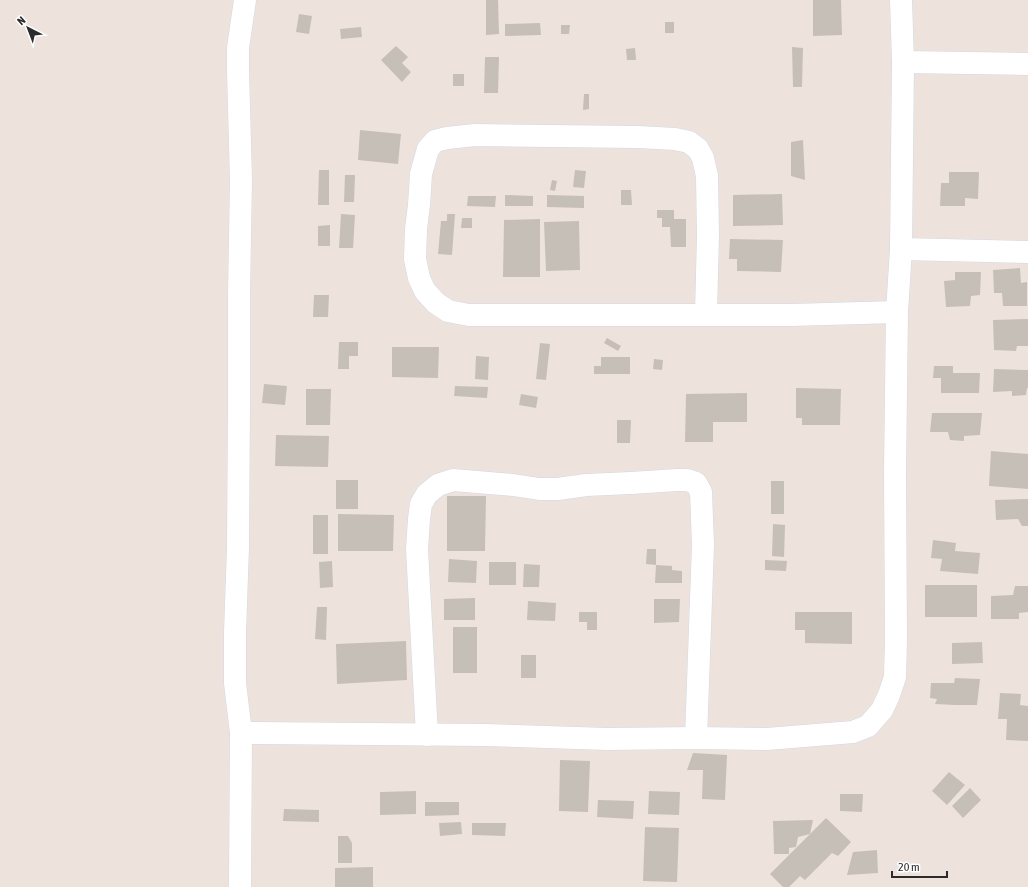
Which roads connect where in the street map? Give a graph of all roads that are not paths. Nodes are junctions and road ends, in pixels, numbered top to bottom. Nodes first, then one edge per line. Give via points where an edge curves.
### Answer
1 (245, 0) edge
2 (901, 0) edge
3 (903, 62) junction
4 (1028, 64) edge
5 (901, 249) junction
6 (1028, 252) edge
7 (897, 312) junction
8 (706, 314) junction
9 (241, 733) junction
10 (427, 735) junction
11 (696, 738) junction
12 (240, 887) edge

1 - 9 street via 238,48 241,180 235,676
2 - 3 street
3 - 4 street
3 - 5 street
5 - 6 street
5 - 7 street
7 - 8 street
7 - 11 street via 895,677 882,710 868,726 853,732 767,739
8 - 8 street via 469,315 448,311 425,291 415,258 421,174 428,149 435,141 475,136 638,137 689,142 698,149 707,176
9 - 10 street
9 - 12 street
10 - 11 street
10 - 11 street via 417,549 421,504 427,494 438,485 453,480 539,489 687,480 696,483 702,501 703,545

